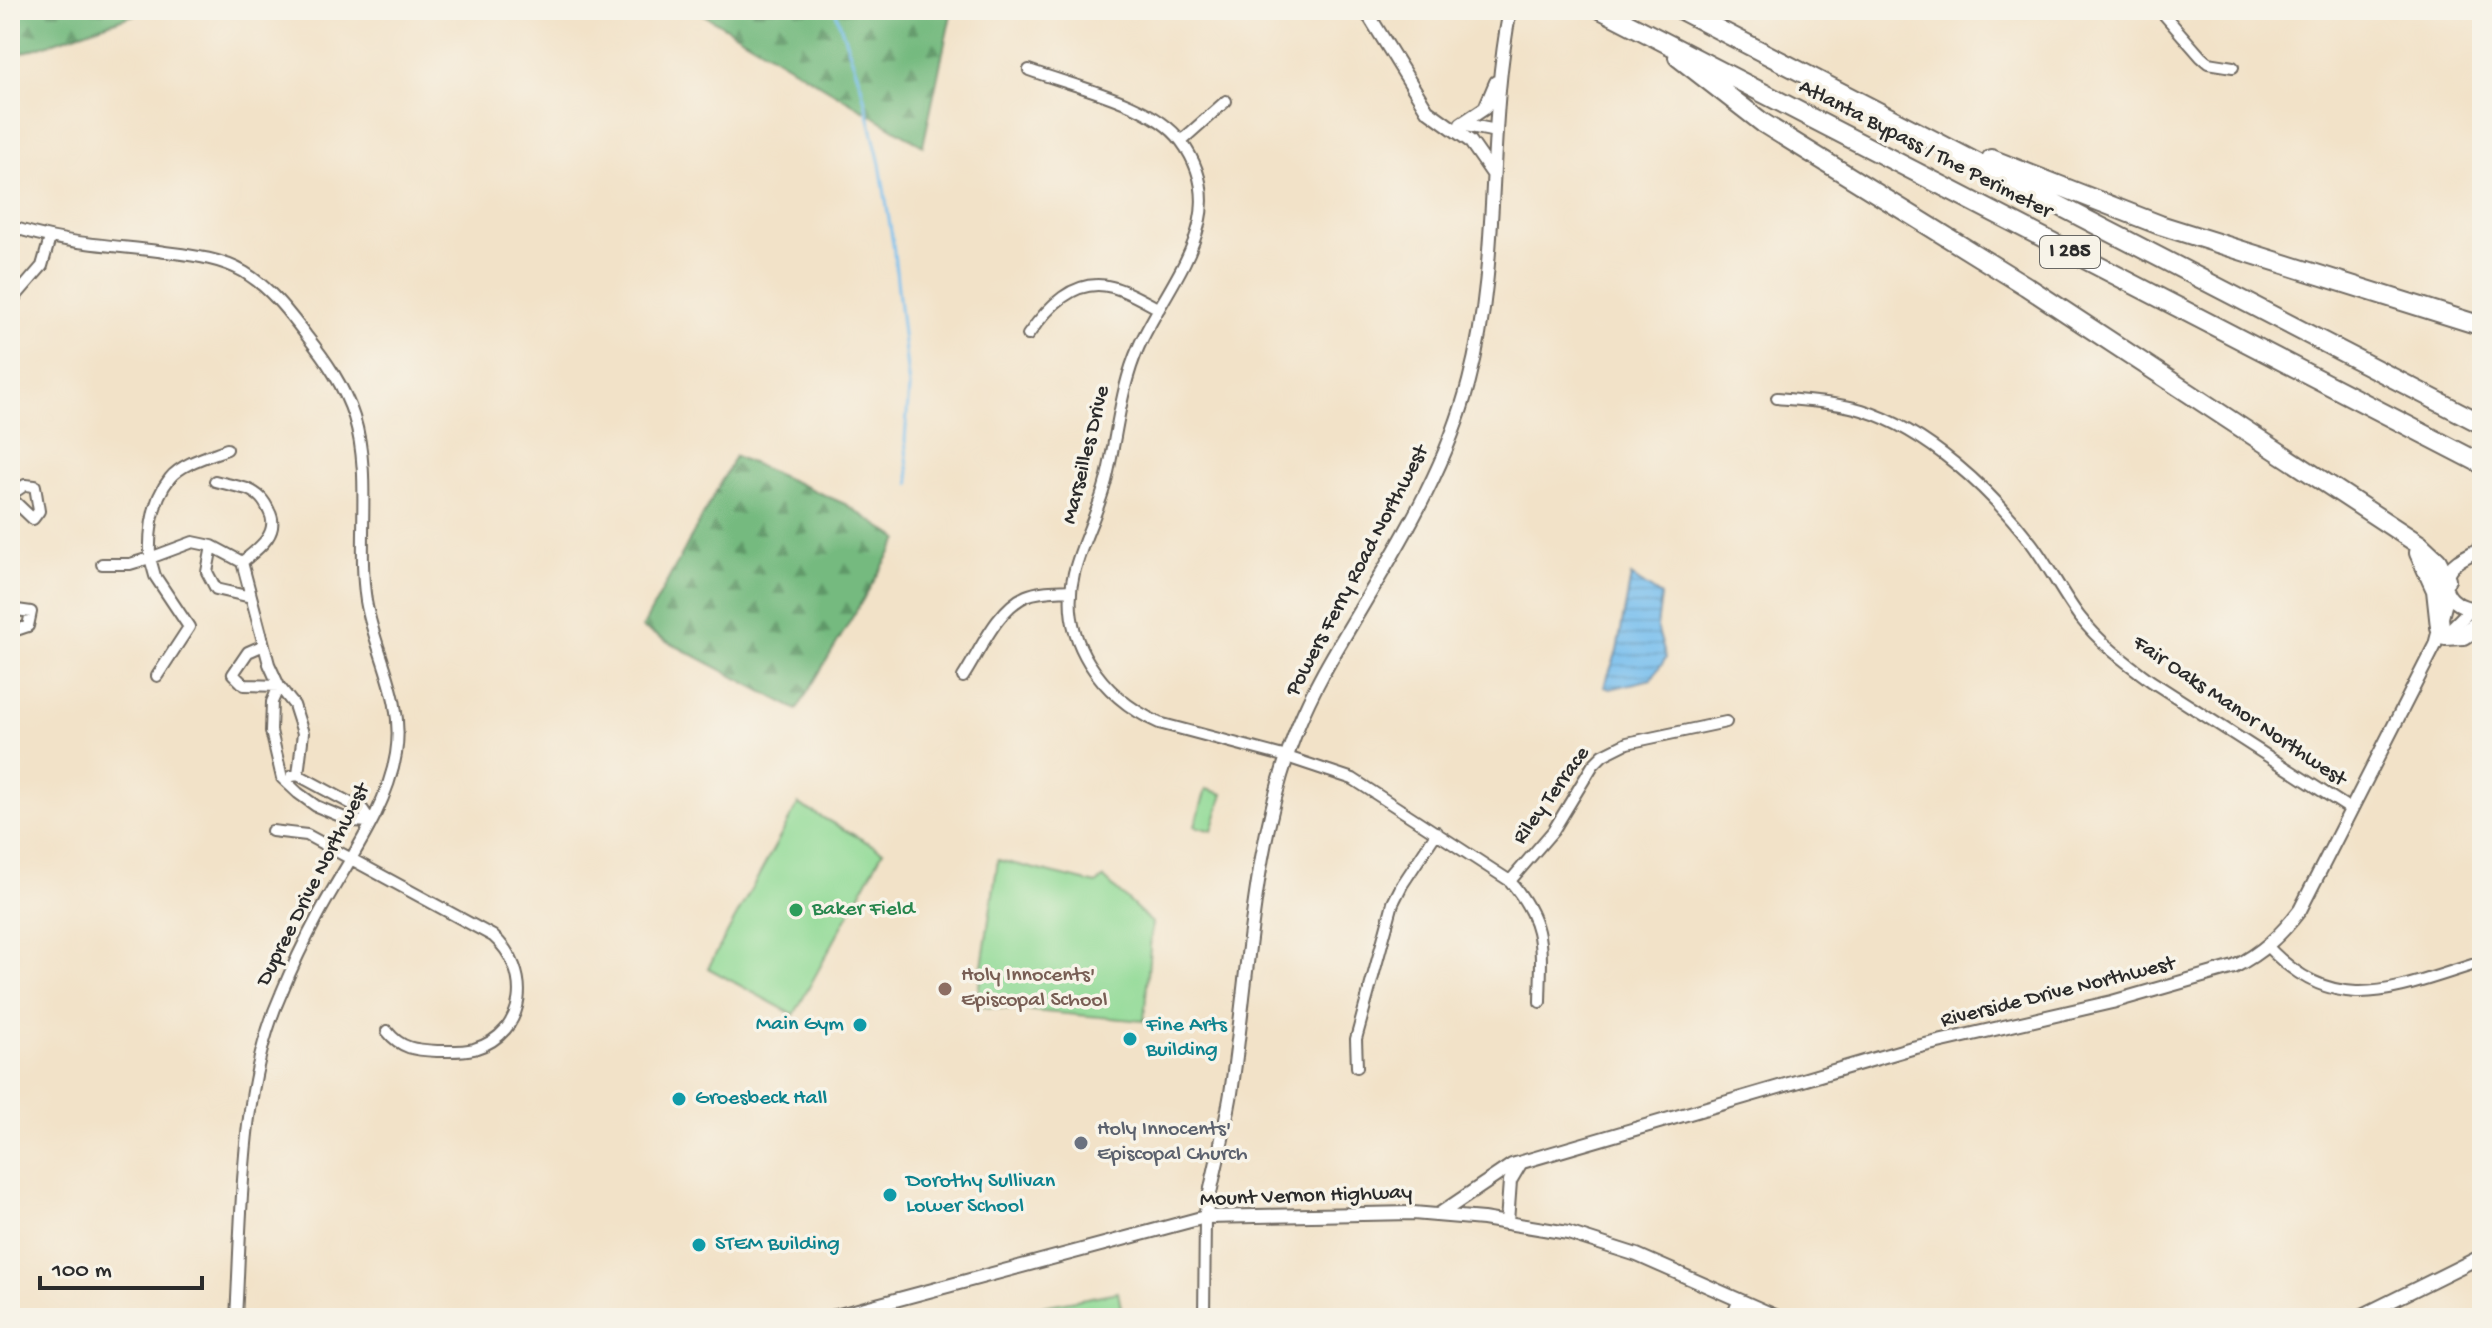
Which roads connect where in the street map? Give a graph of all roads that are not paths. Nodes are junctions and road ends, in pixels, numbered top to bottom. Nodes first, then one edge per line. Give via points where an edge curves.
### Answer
1 (1363, 10) edge
2 (1602, 10) edge
3 (1681, 10) edge
4 (2160, 10) edge
5 (1509, 14) edge
6 (1658, 39) junction
7 (1501, 64) junction
8 (2233, 67) dead end
9 (1029, 70) dead end
10 (1226, 101) dead end
11 (1438, 119) junction
12 (1461, 124) junction
13 (1914, 130) junction
14 (1496, 131) junction
15 (1181, 141) junction
16 (1493, 174) junction
17 (10, 226) edge
18 (50, 238) junction
19 (10, 303) edge
20 (1159, 309) junction
21 (2482, 326) edge
22 (1028, 335) dead end
23 (1777, 398) dead end
24 (2482, 424) edge
25 (227, 449) dead end
26 (2482, 464) edge
27 (215, 481) dead end
28 (10, 496) edge
29 (2401, 533) junction
30 (212, 546) junction
31 (2482, 546) edge
32 (150, 558) junction
33 (242, 562) junction
34 (102, 564) dead end
35 (2447, 586) junction
36 (1071, 590) junction
37 (251, 597) junction
38 (10, 609) edge
39 (2478, 612) edge
40 (10, 629) edge
41 (2440, 636) junction
42 (264, 645) junction
43 (157, 676) dead end
44 (963, 677) dead end
45 (279, 686) junction
46 (1726, 722) dead end
47 (1287, 757) junction
48 (298, 775) junction
49 (282, 778) junction
50 (2350, 809) junction
51 (371, 822) junction
52 (272, 831) dead end
53 (1437, 832) junction
54 (351, 859) junction
55 (1510, 881) junction
56 (2268, 947) junction
57 (2482, 962) edge
58 (1540, 1002) dead end
59 (387, 1031) dead end
60 (1357, 1067) dead end
61 (1520, 1164) junction
62 (1438, 1215) junction
63 (1205, 1217) junction
64 (1507, 1222) junction
65 (2482, 1256) edge
66 (1739, 1300) junction
67 (236, 1318) edge
68 (828, 1318) edge
69 (1204, 1318) edge
70 (1731, 1318) edge
71 (1780, 1318) edge
72 (2357, 1318) edge

1 - 11 street via 1417,97
2 - 6 highway, Atlanta Bypass / The Perimeter / I 285
3 - 13 highway, Atlanta Bypass / The Perimeter / I 285
4 - 8 street via 2208,63
5 - 7 street
6 - 26 highway, Atlanta Bypass / The Perimeter / I 285
6 - 29 highway via 1763,123 2026,286
7 - 12 street via 1485,108
7 - 14 street, Powers Ferry Road Northwest
9 - 15 street via 1140,109
10 - 15 street
11 - 12 street
11 - 16 street via 1477,147
12 - 14 street
13 - 21 highway via 2160,225
13 - 24 highway, Atlanta Bypass / The Perimeter / I 285
14 - 16 street, Powers Ferry Road Northwest
15 - 20 street, Marseilles Drive via 1197,176 1201,219 1191,254
16 - 47 street, Powers Ferry Road Northwest via 1483,311 1451,439 1399,543 1318,682
17 - 18 street, Dupree Drive Northwest
18 - 19 street via 42,266
18 - 51 street, Dupree Drive Northwest via 199,256 240,270 281,301 343,388 361,450 366,601 397,707 396,754
20 - 22 street via 1114,287 1086,286 1054,302
20 - 36 street, Marseilles Drive via 1128,375 1099,509
23 - 50 street, Fair Oaks Manor Northwest via 1860,409 1914,434 1997,502 2079,615 2120,658
25 - 32 street via 170,477 149,531
27 - 33 street via 263,498 273,518 273,529 260,548
28 - 28 street via 33,519 39,511 35,486 25,485
29 - 35 highway via 2430,552
29 - 41 highway via 2429,571
30 - 32 street via 193,542
30 - 33 street
30 - 37 street via 207,572 216,589
31 - 35 street via 2452,566
32 - 34 street
32 - 43 street via 155,576 189,627
33 - 37 street
35 - 39 street via 2457,604
35 - 41 street, Riverside Drive Northwest
36 - 44 street via 1035,593 1013,604
36 - 47 street, Marseilles Drive via 1082,650 1121,701 1159,723
37 - 42 street
38 - 40 street via 31,612 28,626
39 - 41 highway via 2464,635
41 - 50 street, Riverside Drive Northwest
42 - 45 street
42 - 45 street via 248,652 233,674 244,685
45 - 48 street via 294,705 303,733
45 - 49 street via 272,702 271,731
46 - 55 street, Riley Terrace via 1627,743 1603,755 1553,831
47 - 53 street, Marseilles Drive via 1353,779
47 - 63 street, Powers Ferry Road Northwest via 1261,868 1230,1095
48 - 49 street
48 - 51 street via 363,810
49 - 51 street via 316,806 352,821
50 - 56 street, Riverside Drive Northwest via 2300,910
51 - 54 street, Dupree Drive Northwest
52 - 54 street via 307,835
53 - 55 street, Marseilles Drive
53 - 60 street via 1393,903 1356,1039
54 - 59 street via 493,936 510,953 518,974 519,996 512,1017 482,1046 415,1050 399,1044
54 - 67 street, Dupree Drive Northwest via 279,996 256,1071
55 - 58 street via 1528,902 1539,928
56 - 57 street via 2310,982 2361,993
56 - 61 street, Riverside Drive Northwest via 2234,967 2193,980 1912,1048
61 - 62 street, Riverside Drive Northwest
61 - 64 street via 1510,1181
62 - 63 street, Mount Vernon Highway
62 - 64 street, Mount Vernon Highway
63 - 68 street, Mount Vernon Highway
63 - 69 street
64 - 66 street, Mount Vernon Highway via 1612,1245
65 - 72 street
66 - 70 street
66 - 71 street, Mount Vernon Highway

